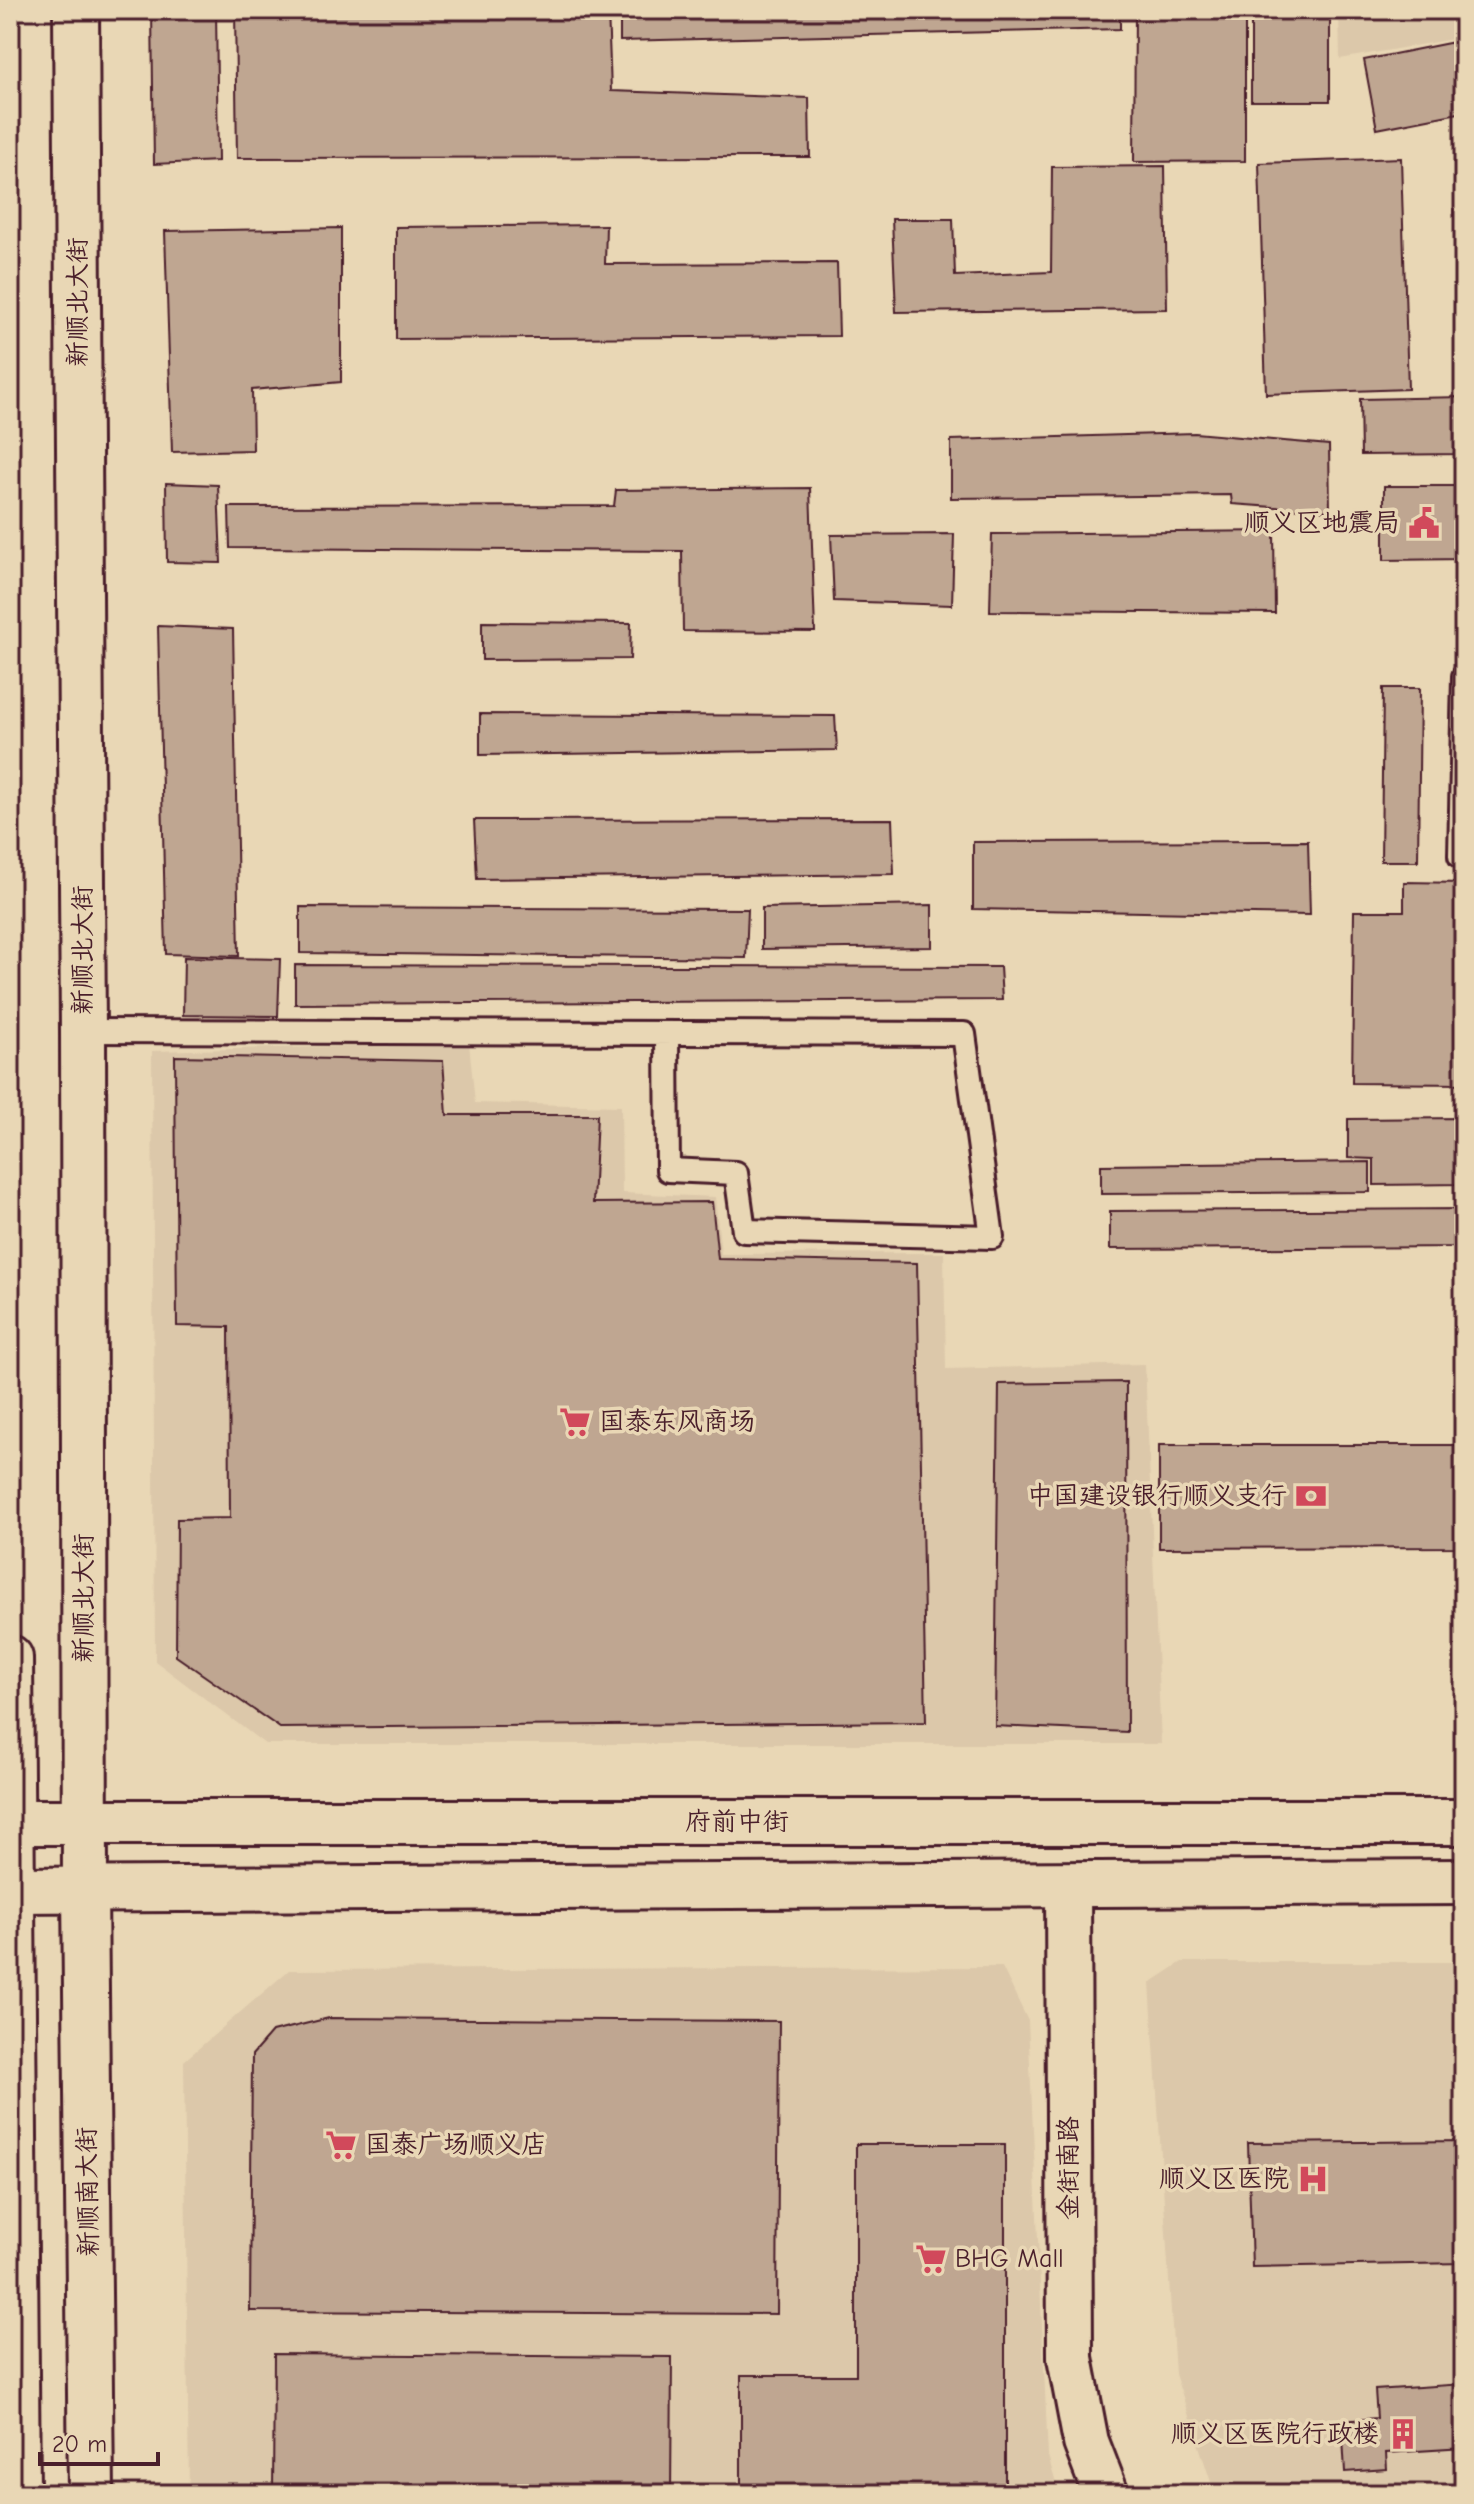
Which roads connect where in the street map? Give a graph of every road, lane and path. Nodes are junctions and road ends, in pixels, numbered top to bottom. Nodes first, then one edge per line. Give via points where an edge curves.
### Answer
1 (76, 10) edge
2 (1464, 676) edge
3 (1464, 856) edge
4 (83, 1031) junction
5 (667, 1035) junction
6 (10, 1658) edge
7 (10, 1822) edge
8 (85, 1822) junction
9 (1464, 1822) edge
10 (1464, 1882) edge
11 (1068, 1885) junction
12 (10, 1890) edge
13 (85, 1890) junction
14 (17, 2494) edge
15 (91, 2494) edge
16 (1106, 2494) edge

1 - 4 main road, 新顺北大街
2 - 3 lane
4 - 5 lane
4 - 8 main road, 新顺北大街
5 - 5 lane via 964,1034 992,1237 744,1231 736,1173 668,1170
6 - 7 main road
7 - 8 main road, 府前中街
7 - 12 main road
8 - 9 main road, 府前中街
8 - 13 main road, 新顺北大街
10 - 11 main road
11 - 13 main road
11 - 16 main road, 金街南路 via 1070,2358 1086,2442
12 - 13 main road
12 - 14 main road
13 - 15 main road, 新顺南大街

